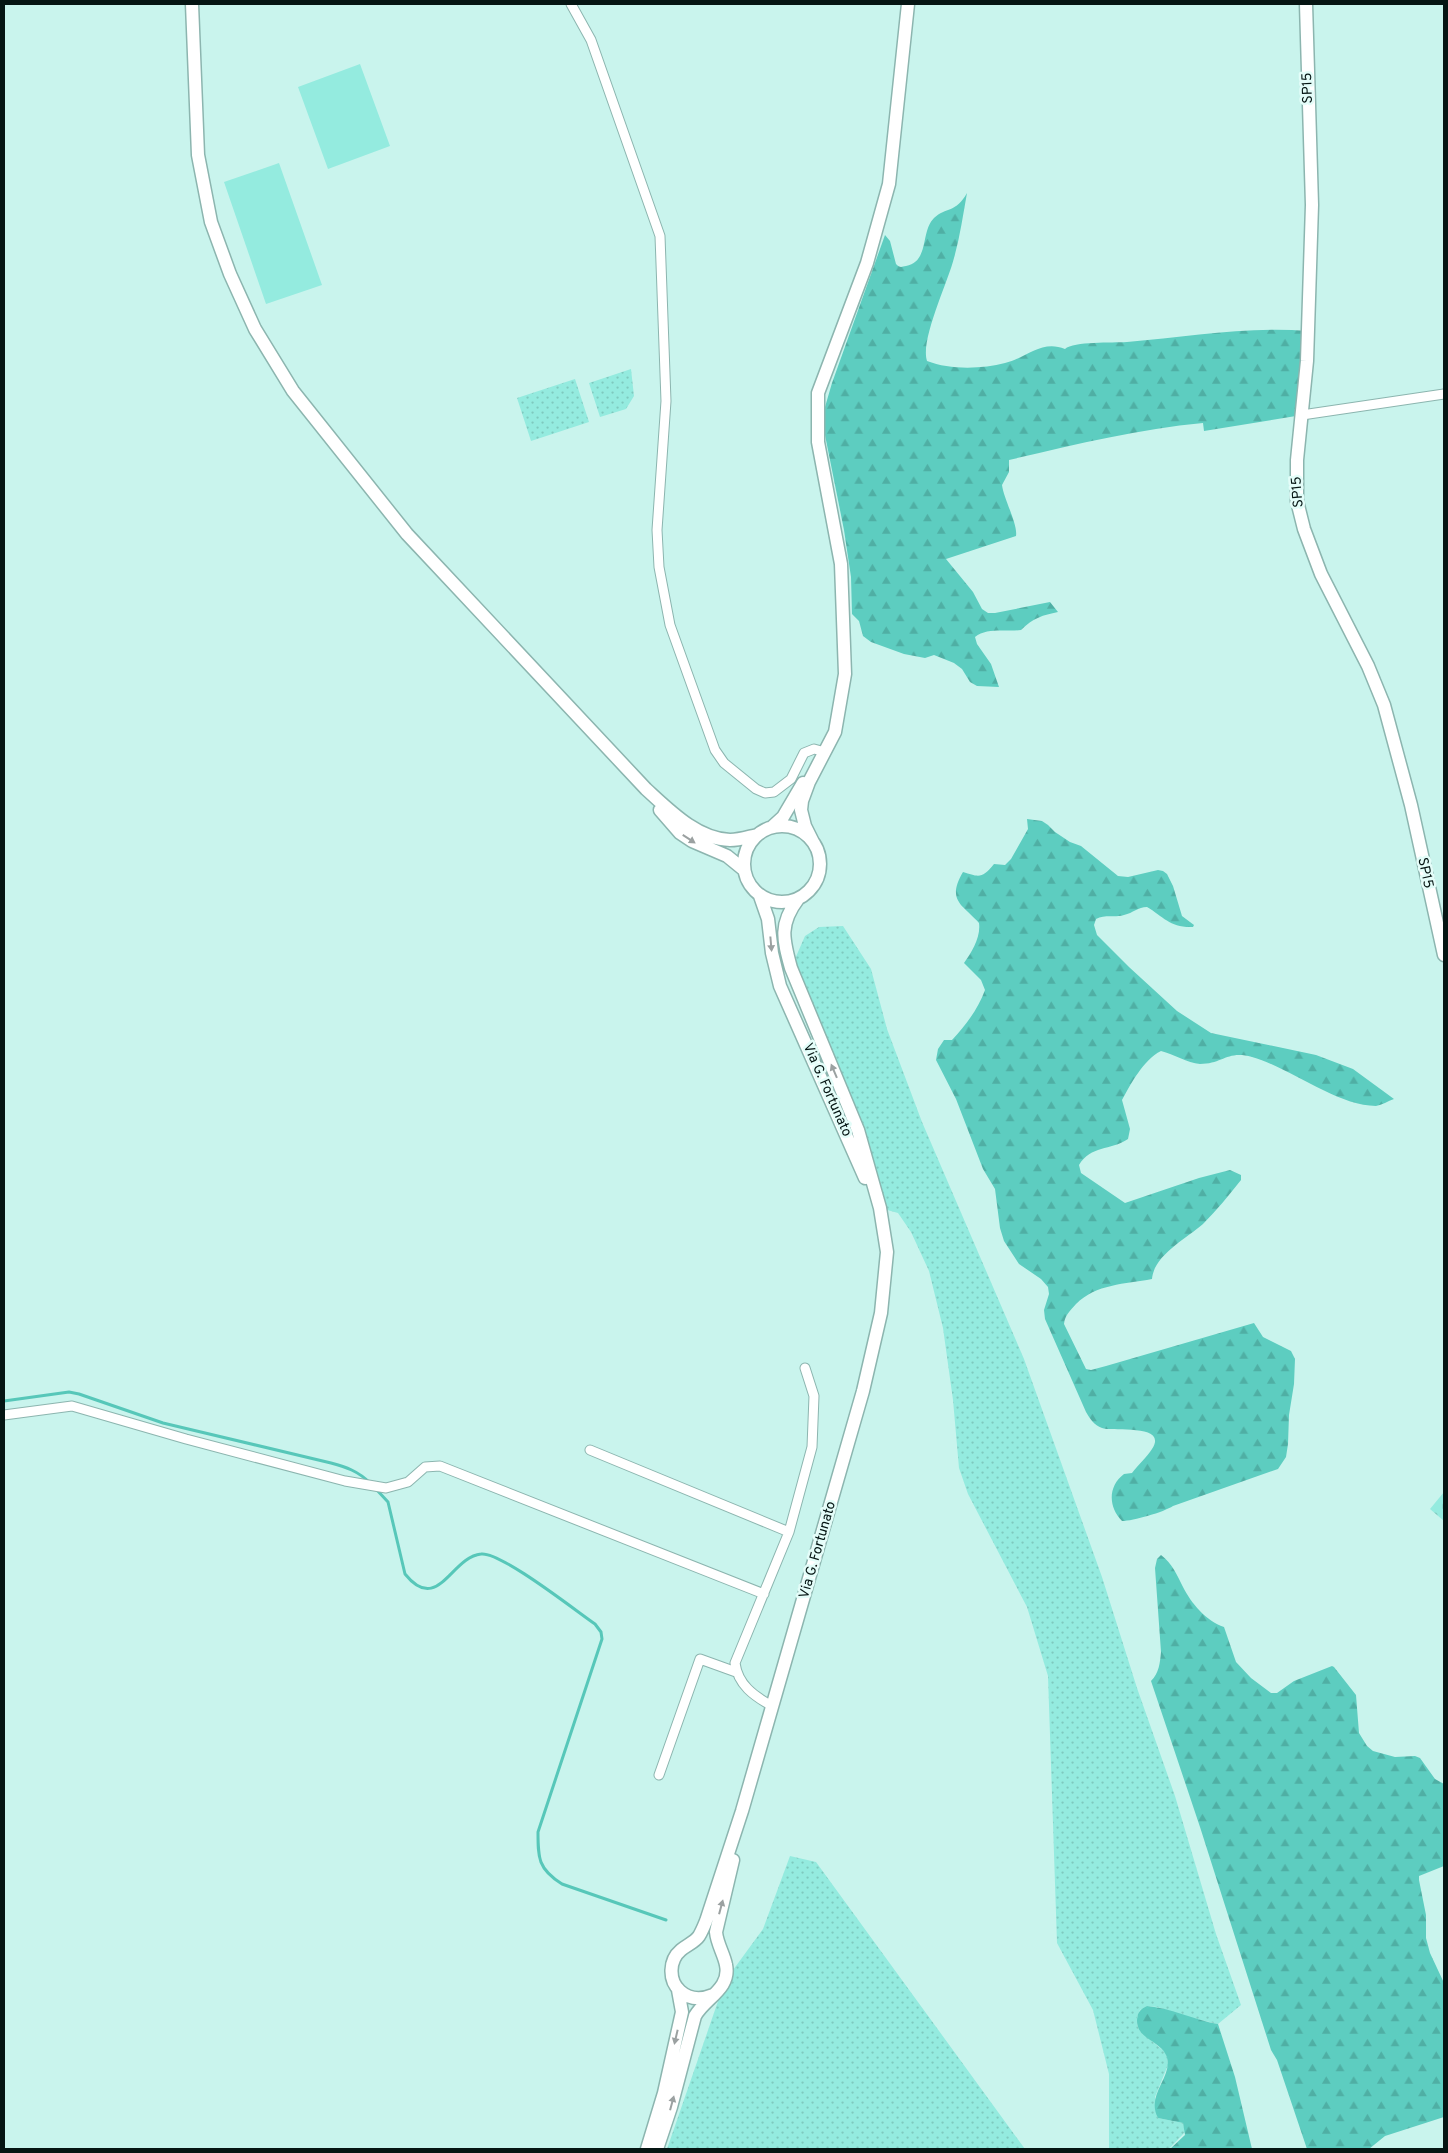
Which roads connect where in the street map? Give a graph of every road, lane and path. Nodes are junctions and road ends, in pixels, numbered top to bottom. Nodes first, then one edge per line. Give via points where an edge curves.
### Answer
1 (192, 4) edge
2 (571, 4) edge
3 (908, 4) edge
4 (1306, 4) edge
5 (1444, 394) edge
6 (1302, 415) junction
7 (825, 752) junction
8 (817, 765) junction
9 (646, 789) junction
10 (772, 827) junction
11 (757, 835) junction
12 (813, 842) junction
13 (744, 869) junction
14 (760, 896) junction
15 (798, 899) junction
16 (1444, 955) edge
17 (883, 1286) junction
18 (805, 1368) dead end
19 (4, 1415) edge
20 (590, 1450) dead end
21 (789, 1532) junction
22 (764, 1594) junction
23 (736, 1672) junction
24 (772, 1706) junction
25 (658, 1775) dead end
26 (742, 1811) junction
27 (689, 1945) junction
28 (722, 1954) junction
29 (678, 1990) junction
30 (713, 1995) junction
31 (648, 2149) edge
32 (657, 2149) edge

1 - 9 main road via 198,155 211,222 255,329 293,392 407,534
2 - 7 street via 591,40 660,236 666,401 657,530 659,567 670,625 682,664 715,750 724,763 756,789 774,792 791,779 804,753 814,749
3 - 7 main road via 888,184 867,263 818,392 818,442 841,564 845,674 835,732
4 - 6 main road, SP15 via 1312,205
5 - 6 street
6 - 16 main road, SP15 via 1296,460 1297,501 1304,529 1321,574 1384,705 1411,805
7 - 8 main road
8 - 10 main road via 798,788 783,817
8 - 12 main road via 803,796 801,810 804,826
9 - 11 main road via 668,810 703,833 732,840
9 -> 13 main road via 680,833 727,856
10 - 11 main road
10 - 12 main road via 795,828
11 - 13 main road via 744,854
12 - 15 main road via 820,859 818,875 811,889
13 - 14 main road via 747,882
14 - 15 main road via 779,903
14 -> 17 main road, Via G. Fortunato via 768,919 780,986 866,1182 874,1209
17 -> 15 main road, Via G. Fortunato via 886,1242 873,1177 858,1130 791,968 785,946 784,925
17 - 24 main road, Via G. Fortunato via 874,1350 863,1392
18 - 21 street via 814,1396 812,1448
19 - 22 street via 72,1406 186,1439 386,1488 408,1482 425,1467 440,1466
20 - 21 street
21 - 22 street
22 - 23 street via 735,1663
23 - 24 street via 753,1696
23 - 25 street via 700,1660
24 - 26 main road, Via G. Fortunato
26 - 27 main road via 706,1921 699,1936
28 -> 26 main road via 716,1932
27 - 28 main road via 707,1944
27 - 29 main road via 675,1956 672,1964 671,1973
28 - 30 main road via 727,1972 725,1981
29 - 30 main road via 694,1998
29 -> 31 main road via 682,2012
32 -> 30 main road via 695,2016

